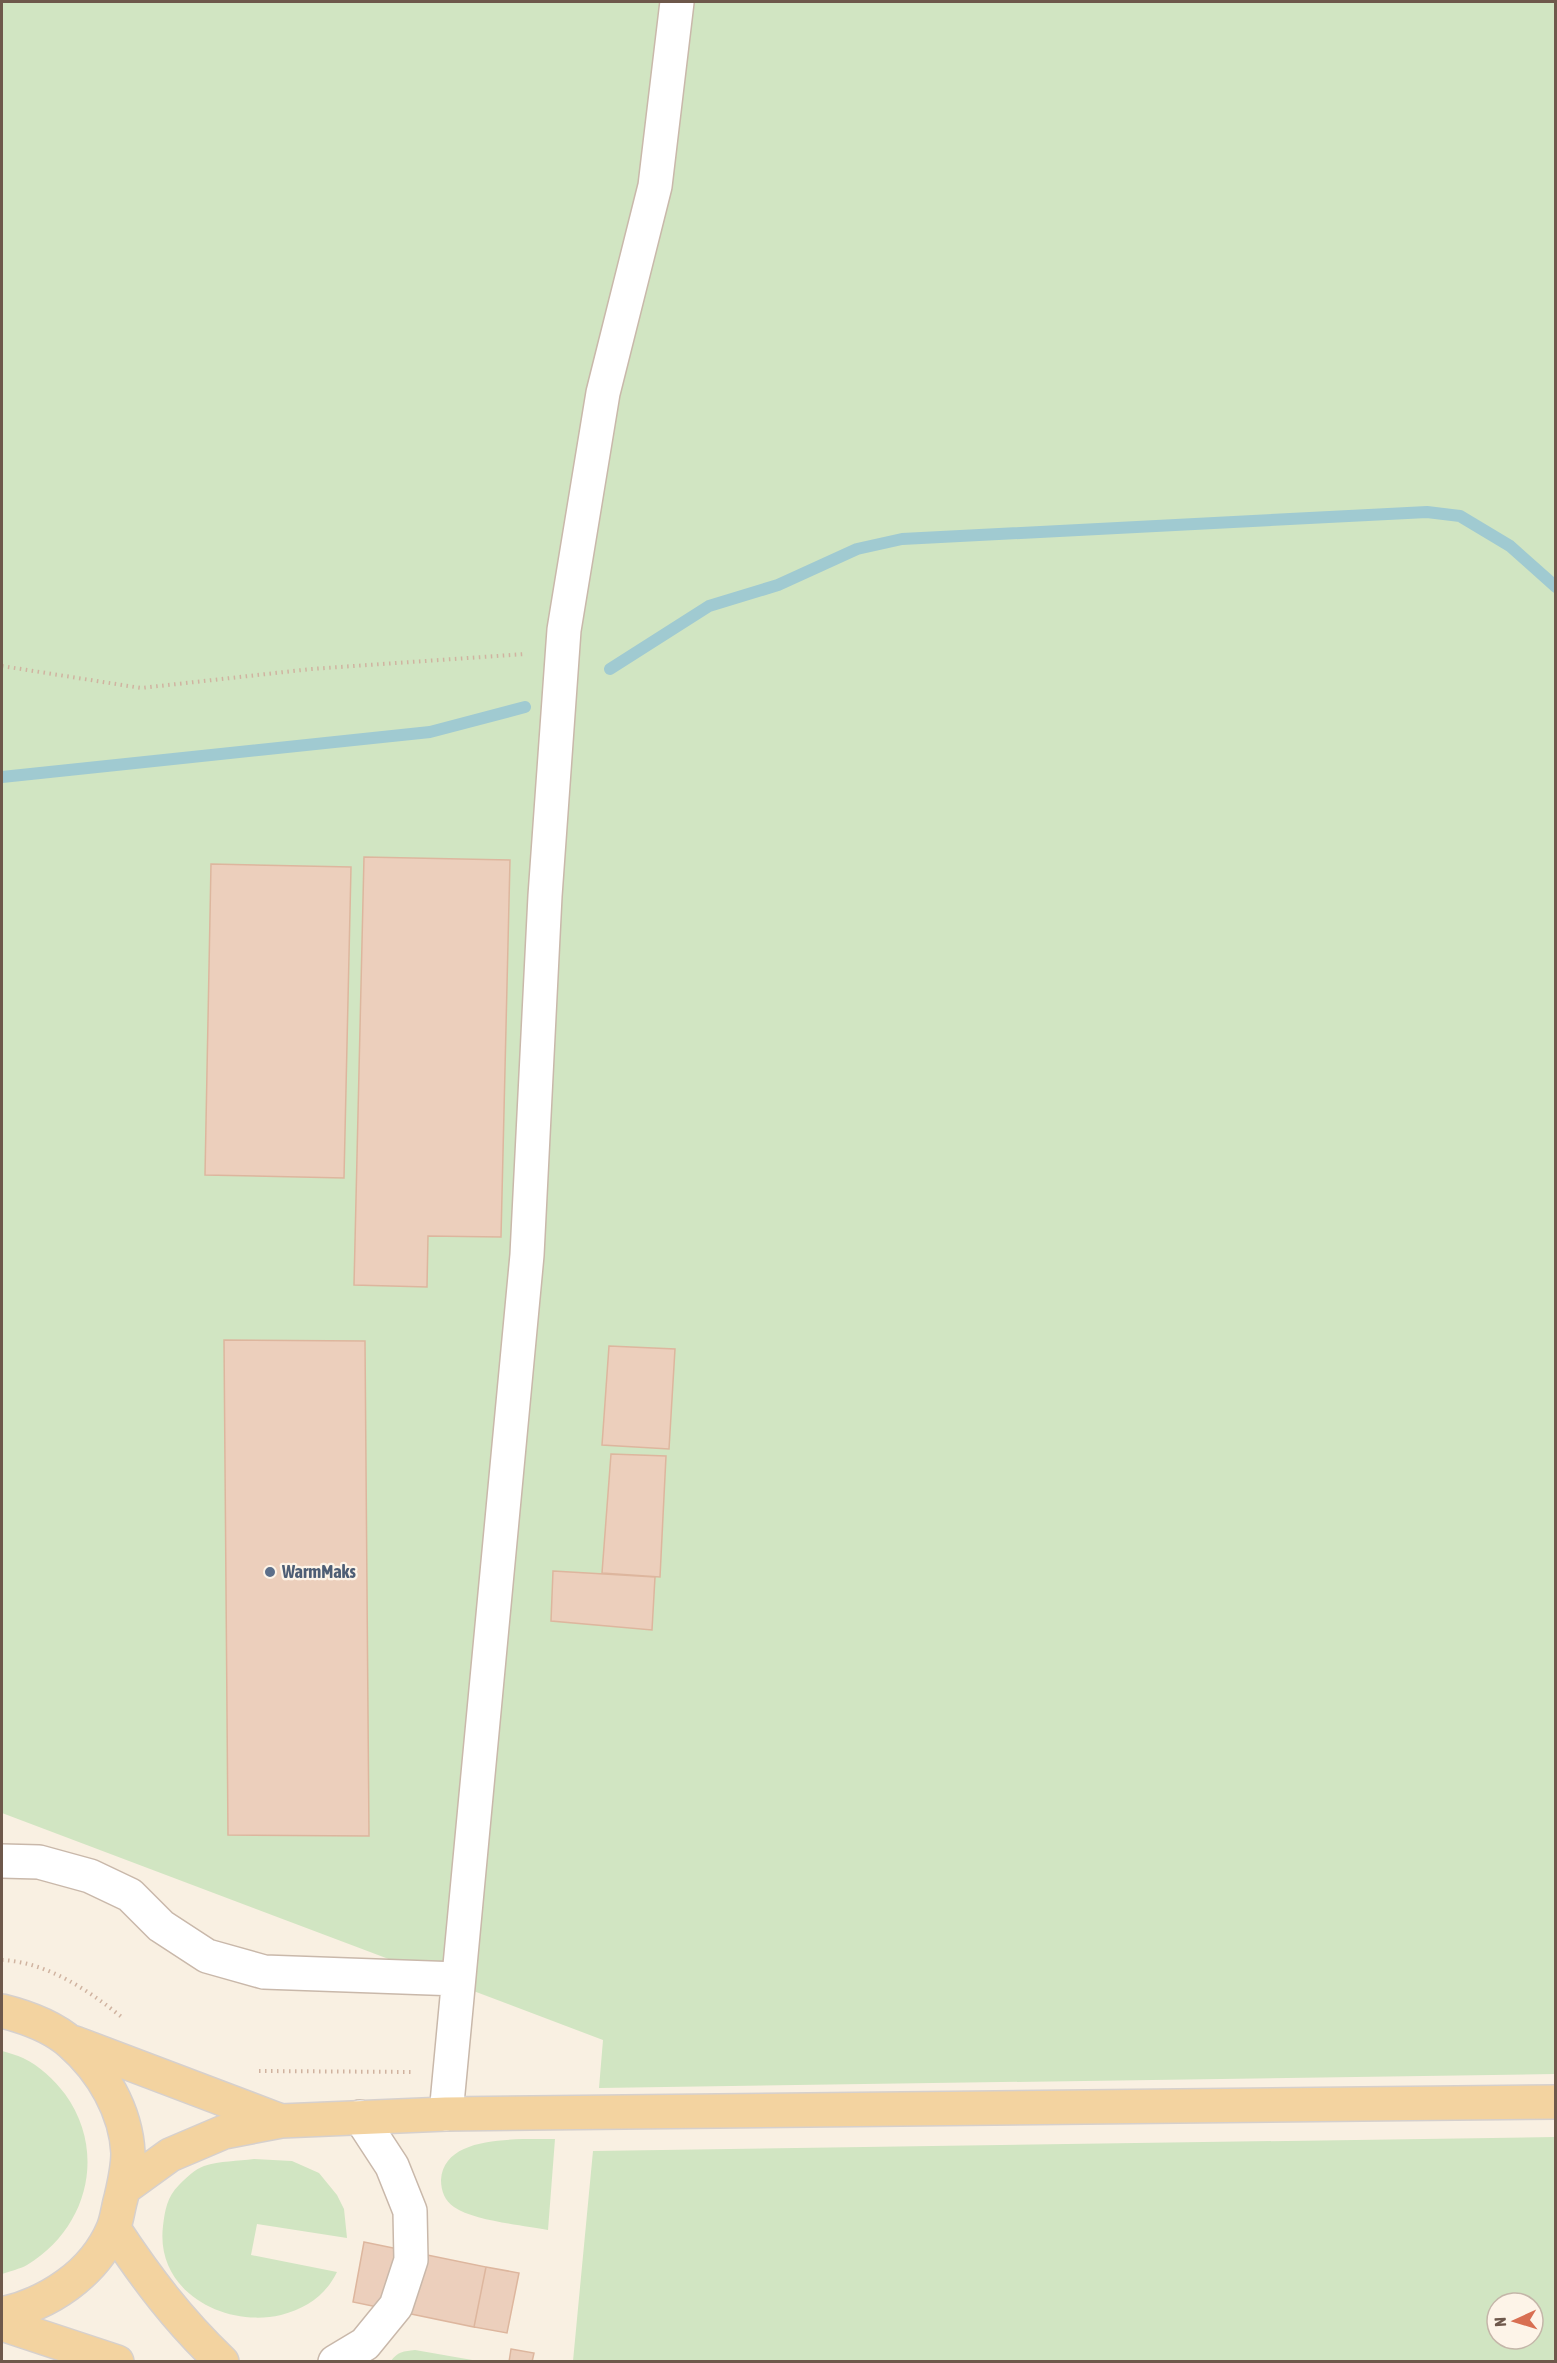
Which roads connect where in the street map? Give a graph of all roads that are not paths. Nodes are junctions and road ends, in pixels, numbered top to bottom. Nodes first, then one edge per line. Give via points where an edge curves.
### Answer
1 (677, 2) edge
2 (2, 1861) edge
3 (458, 1979) junction
4 (2, 2011) edge
5 (70, 2042) junction
6 (1556, 2102) edge
7 (446, 2114) junction
8 (360, 2116) junction
9 (281, 2121) junction
10 (123, 2189) junction
11 (114, 2229) junction
12 (2, 2314) edge
13 (2, 2324) edge
14 (117, 2361) edge
15 (222, 2361) edge
16 (335, 2361) edge

1 - 3 street via 656,186 603,393 564,630 545,896 527,1255
2 - 3 street via 39,1862 90,1876 130,1896 161,1926 207,1956 264,1972
3 - 7 street
4 - 5 main road via 31,2019
5 - 9 main road
5 - 10 main road via 102,2075 121,2117 128,2154
6 - 7 main road
7 - 8 main road
8 - 9 main road
8 - 16 street via 392,2166 410,2211 411,2260 396,2306 365,2344
9 - 10 main road via 224,2132 170,2155
10 - 11 main road
11 - 12 main road via 93,2261 65,2288 26,2309
11 - 15 main road via 149,2282 190,2331
13 - 14 main road

